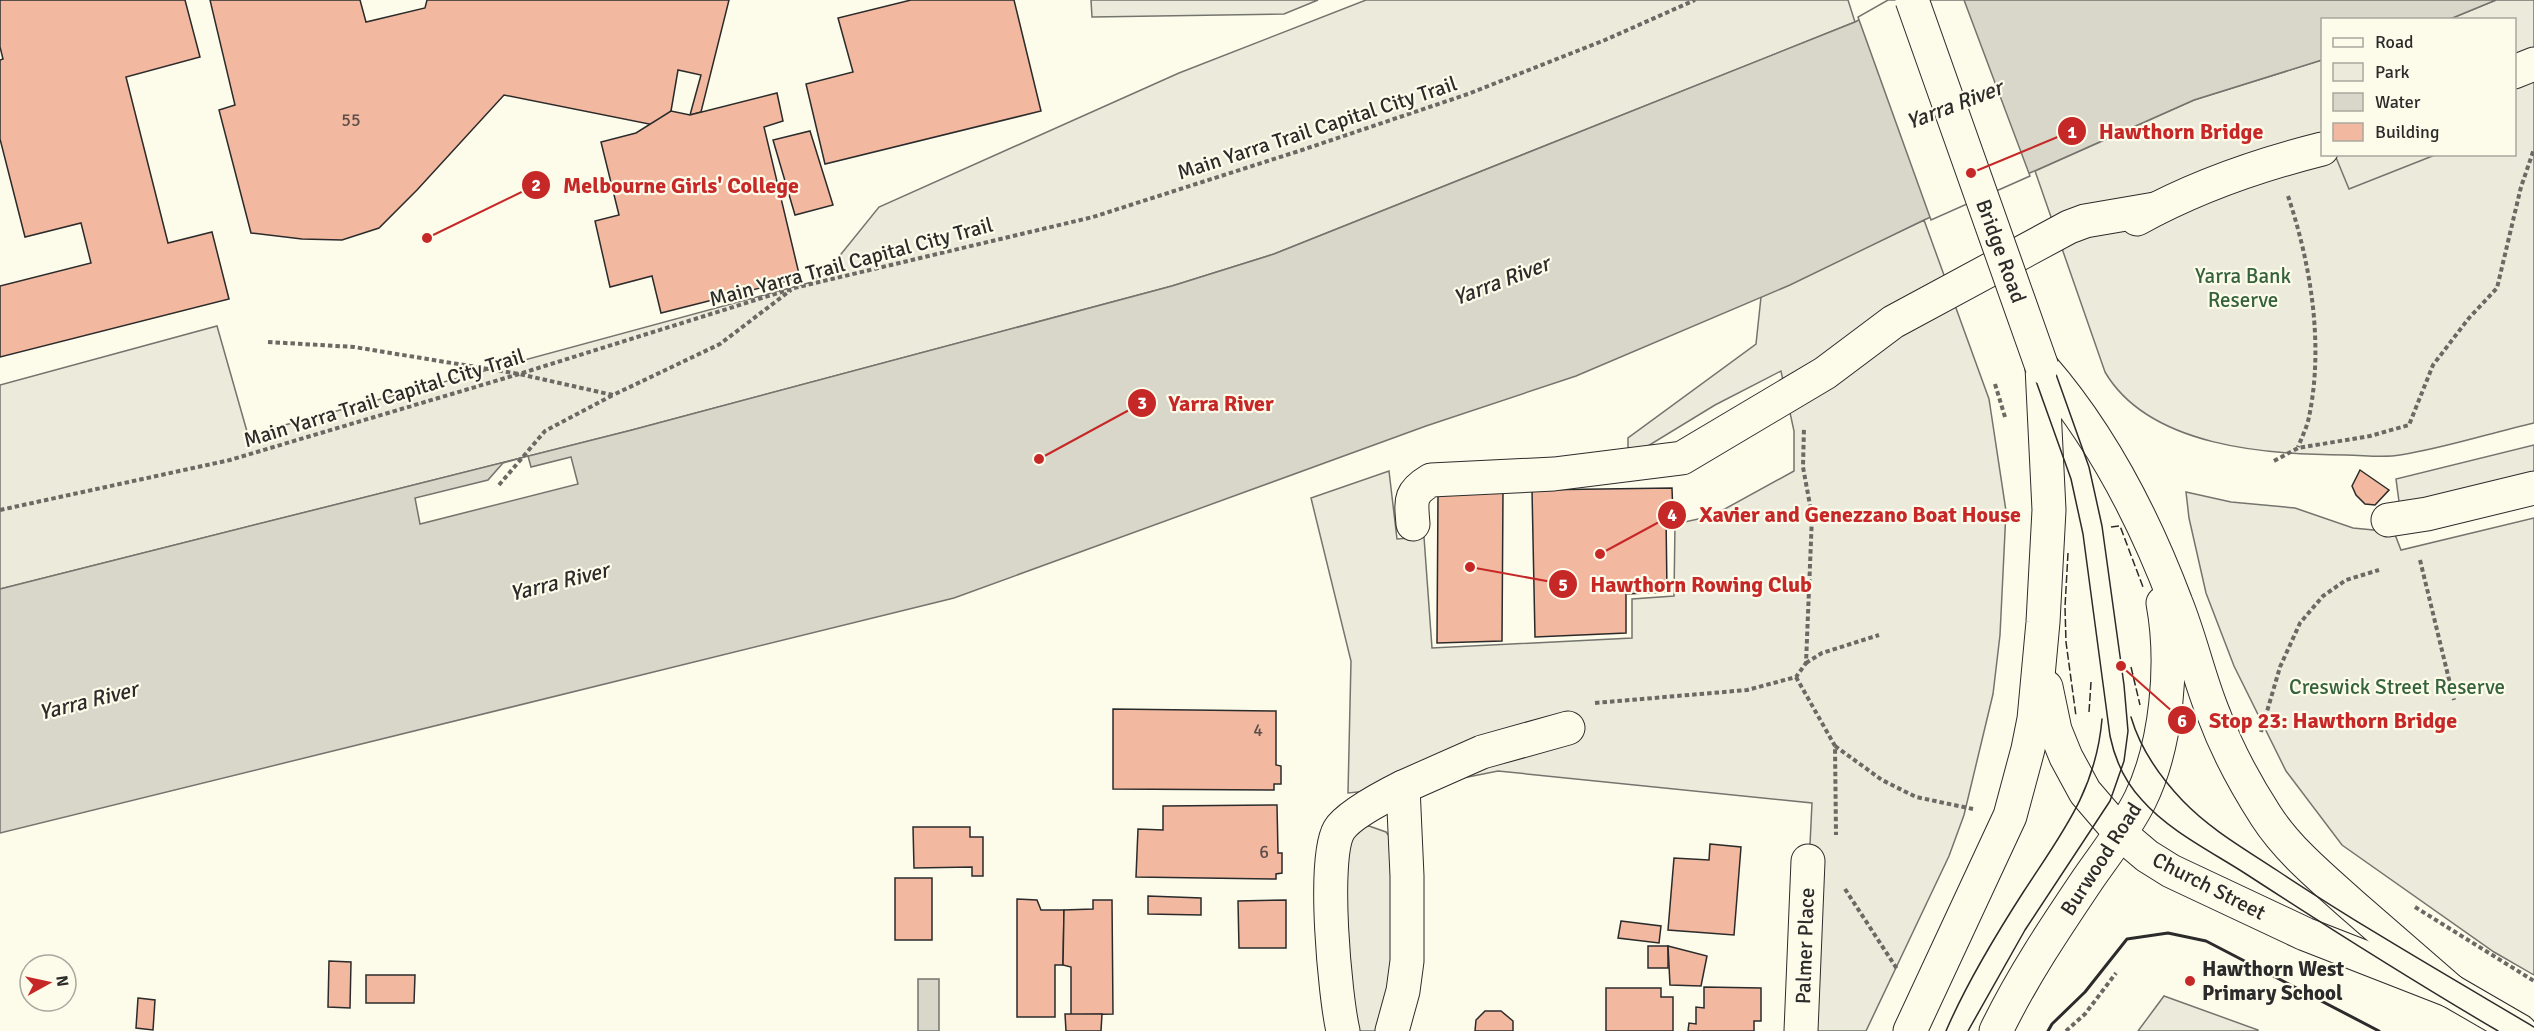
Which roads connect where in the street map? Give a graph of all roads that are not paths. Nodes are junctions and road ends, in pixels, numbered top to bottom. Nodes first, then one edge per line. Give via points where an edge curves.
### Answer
1 (1912, 0) edge
2 (2534, 64) edge
3 (2516, 71) edge
4 (2321, 149) edge
5 (2042, 367) junction
6 (2534, 488) edge
7 (2388, 520) dead end
8 (1413, 524) dead end
9 (2146, 532) junction
10 (2043, 622) junction
11 (1568, 728) road end
12 (1403, 787) junction
13 (2121, 834) junction
14 (1808, 861) dead end
15 (2451, 991) junction
16 (1343, 1031) edge
17 (1392, 1031) edge
18 (1801, 1031) edge
19 (1910, 1031) edge
20 (1996, 1031) edge
21 (2520, 1031) edge

1 - 5 main road, Bridge Road, bridge
2 - 3 main road
4 - 8 main road via 2218,181 2095,241 2026,251 1893,322 1825,373 1682,458 1554,474 1431,480 1418,488 1412,504
5 - 9 main road, Bridge Road via 2105,452
5 - 10 main road, Bridge Road via 2049,510
6 - 7 main road
9 - 13 main road, Burwood Road via 2165,614 2166,692 2154,764
9 - 15 main road, Church Street via 2176,603 2214,715 2267,816 2286,842 2322,878
10 - 13 main road, Church Street via 2047,695 2055,730 2085,792
10 - 19 main road via 2034,719 2010,816
11 - 12 main road via 1482,752
12 - 16 main road via 1369,805 1339,830 1331,861 1332,959
12 - 17 main road via 1407,961
13 - 15 main road, Church Street via 2171,871 2305,934
13 - 20 main road, Burwood Road via 2038,954
14 - 18 main road, Palmer Place
15 - 21 main road, Church Street

